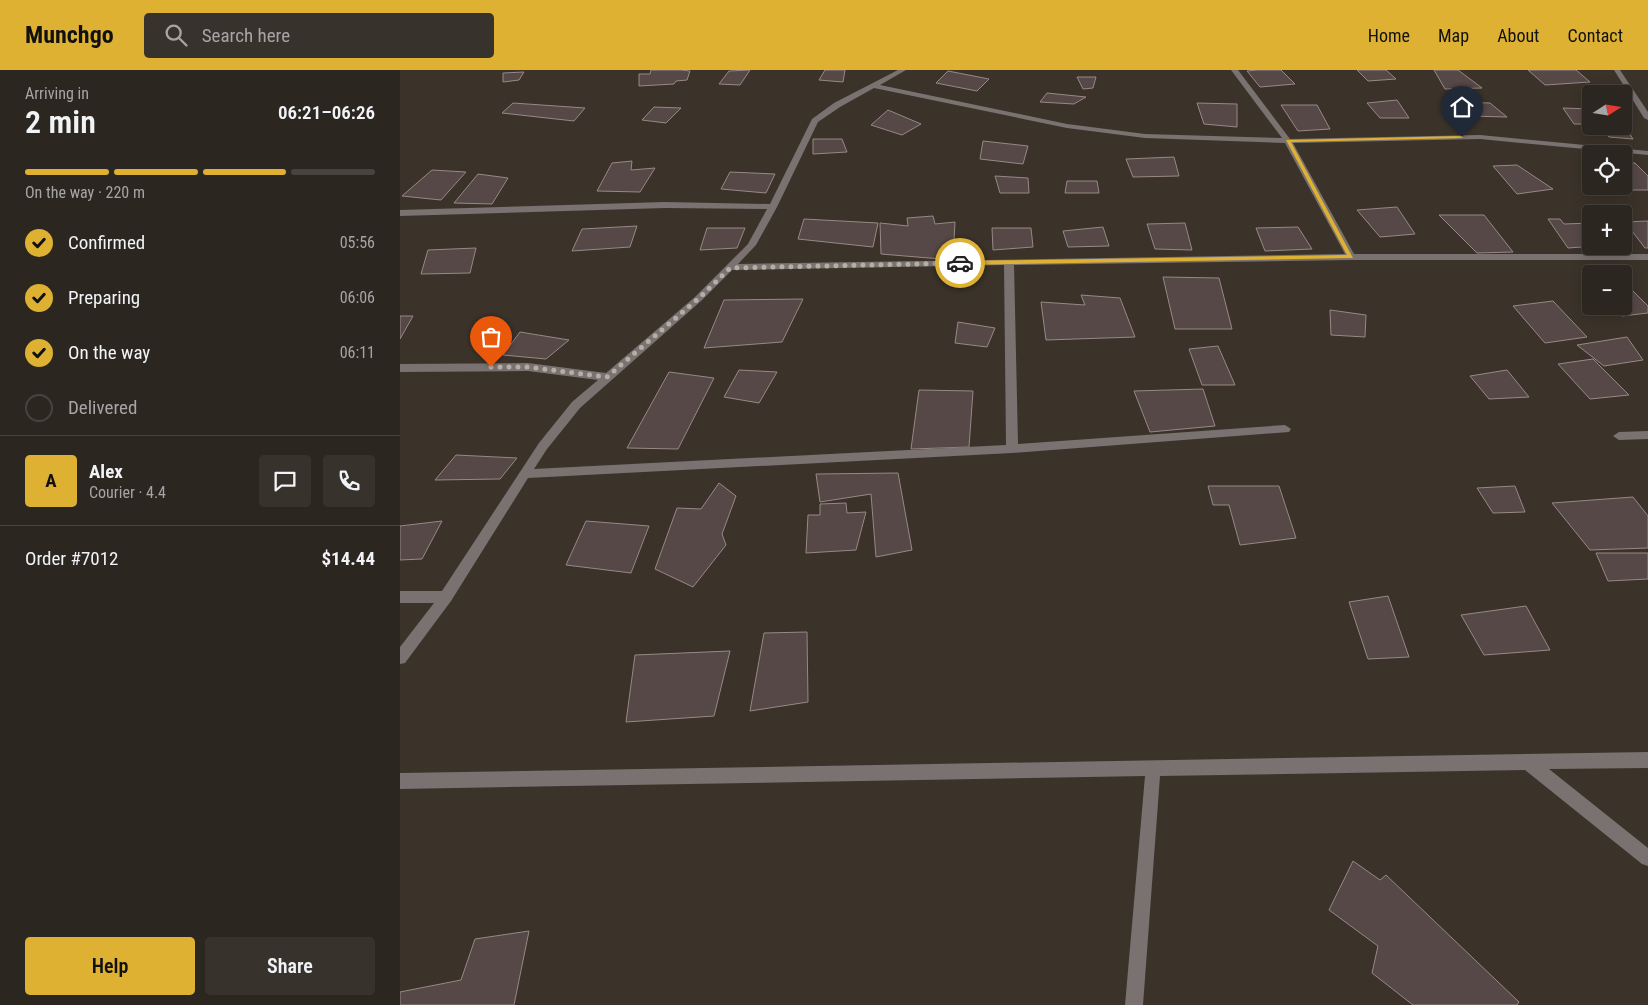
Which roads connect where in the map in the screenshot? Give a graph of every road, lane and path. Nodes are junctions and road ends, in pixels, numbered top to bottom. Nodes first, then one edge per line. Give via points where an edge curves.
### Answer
1 (903, 70) edge
2 (1234, 70) edge
3 (1616, 70) edge
4 (875, 86) junction
5 (1648, 118) edge
6 (1288, 141) junction
7 (1648, 153) edge
8 (773, 207) junction
9 (400, 213) edge
10 (1351, 257) junction
11 (1648, 257) edge
12 (1009, 262) junction
13 (730, 268) junction
14 (400, 368) edge
15 (607, 377) junction
16 (1285, 429) dead end
17 (1648, 435) edge
18 (1619, 436) dead end
19 (1012, 449) junction
20 (525, 474) junction
21 (400, 597) edge
22 (446, 597) junction
23 (400, 658) edge
24 (1648, 760) edge
25 (1529, 763) junction
26 (1153, 769) junction
27 (400, 781) edge
28 (1648, 858) edge
29 (1134, 1005) edge

1 - 4 street
2 - 6 street
3 - 5 street
4 - 6 street via 1067,126 1145,136
4 - 8 street via 837,105 815,121
6 - 7 street via 1480,138
6 - 10 street
8 - 9 street via 665,204
8 - 13 street via 752,245
10 - 11 street
10 - 12 street
12 - 13 street
12 - 19 street
13 - 15 street
14 - 15 street via 528,367
15 - 20 street via 576,405
16 - 19 street
17 - 18 street
19 - 20 street
20 - 22 street
21 - 22 street
22 - 23 street
24 - 25 street
25 - 26 street
25 - 28 street
26 - 27 street
26 - 29 street

